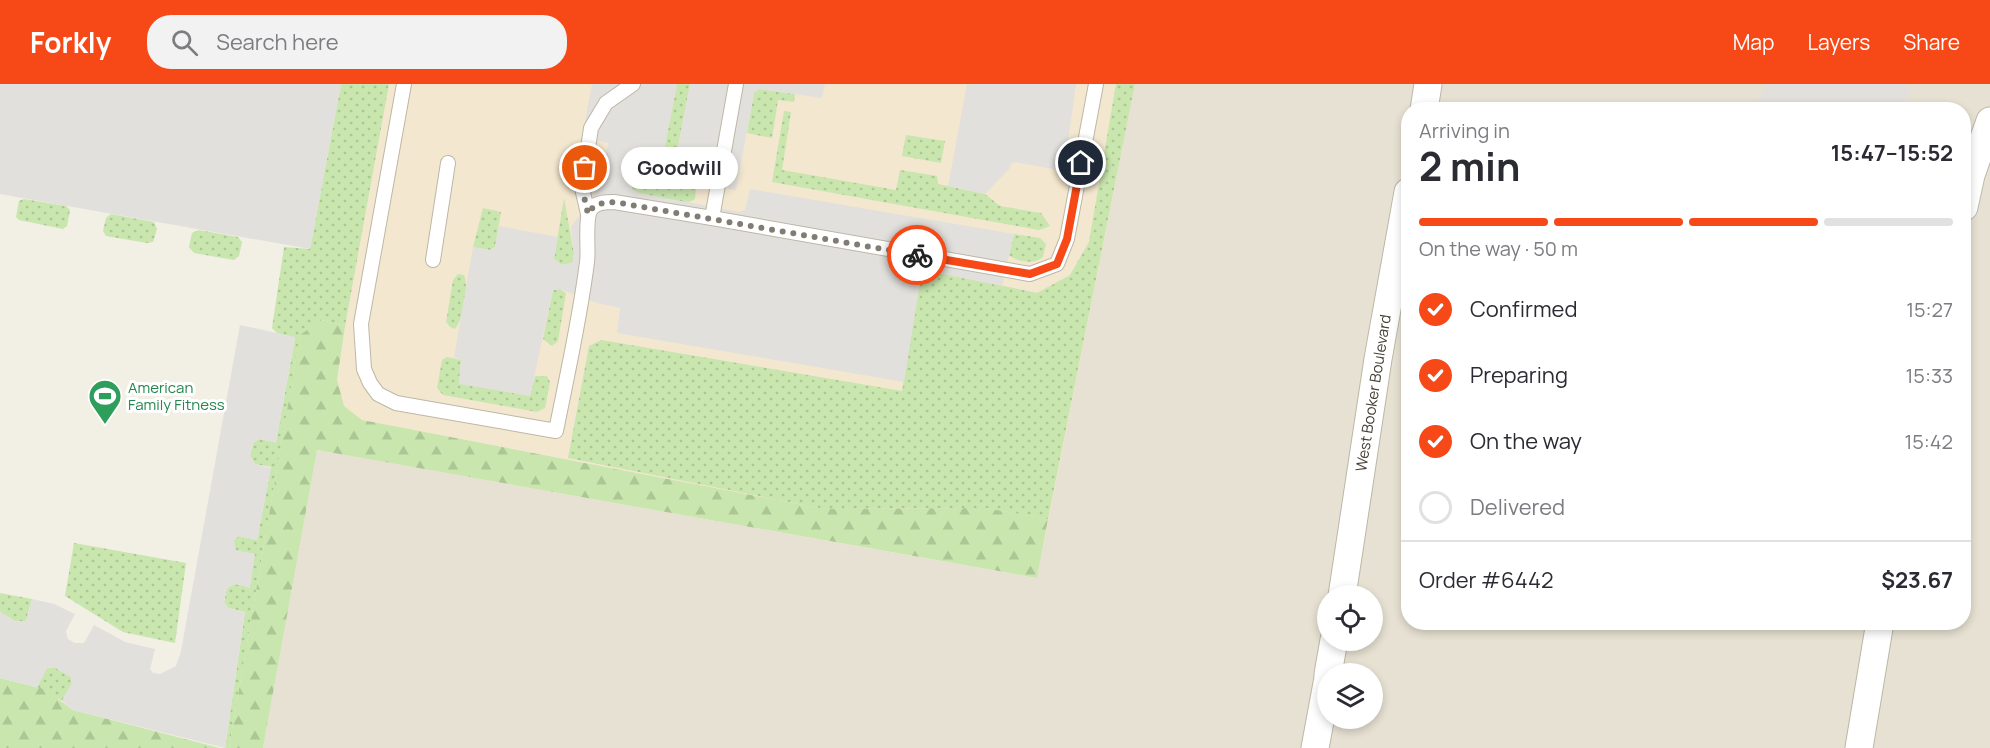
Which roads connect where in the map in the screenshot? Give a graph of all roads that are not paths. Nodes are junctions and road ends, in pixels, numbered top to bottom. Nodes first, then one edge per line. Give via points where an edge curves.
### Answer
1 (404, 84) edge
2 (633, 84) edge
3 (736, 84) edge
4 (1096, 84) edge
5 (1428, 84) edge
6 (1425, 102) edge
7 (1990, 121) edge
8 (448, 163) dead end
9 (1971, 175) edge
10 (588, 214) junction
11 (712, 218) junction
12 (1401, 231) edge
13 (433, 260) dead end
14 (1344, 585) edge
15 (1879, 630) edge
16 (1318, 729) edge
17 (1315, 748) edge
18 (1859, 748) edge

1 - 10 lane via 361,324 364,369 378,394 421,409 556,431 583,295
2 - 10 lane via 606,103 591,128 582,188
3 - 11 lane
4 - 11 lane via 1067,239 1057,264 1030,274
5 - 6 street
7 - 9 street
8 - 13 lane
10 - 11 lane via 592,207 614,202
12 - 14 street, West Booker Boulevard
15 - 18 street
16 - 17 street

